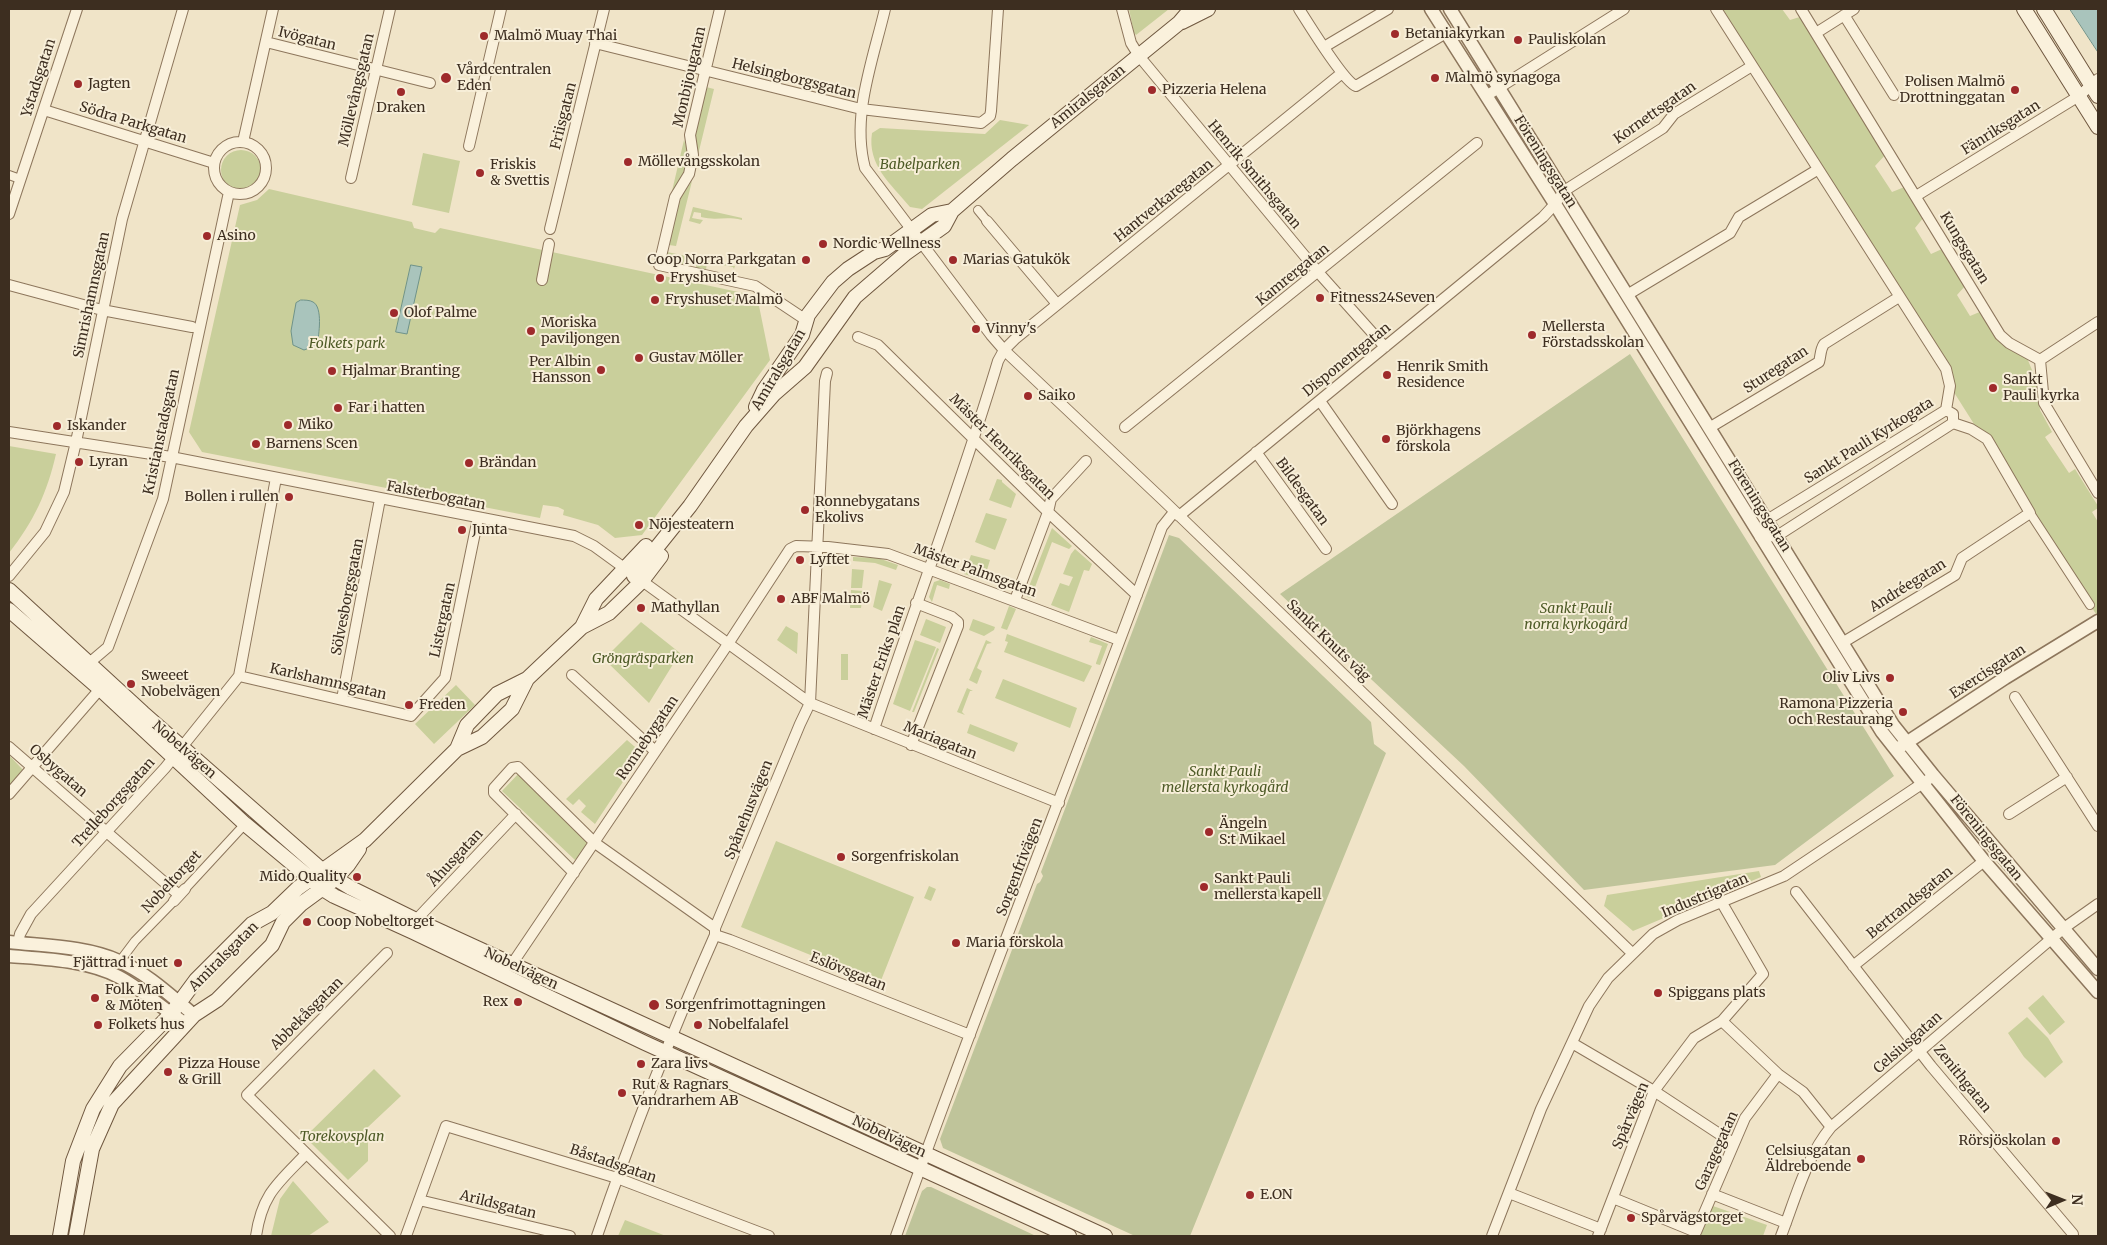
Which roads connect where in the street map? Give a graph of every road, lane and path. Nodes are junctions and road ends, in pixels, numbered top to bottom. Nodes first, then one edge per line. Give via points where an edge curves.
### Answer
1 (76, 9) edge
2 (183, 9) edge
3 (273, 9) edge
4 (390, 9) edge
5 (501, 9) edge
6 (604, 9) edge
7 (720, 9) edge
8 (885, 9) edge
9 (998, 9) edge
10 (1122, 9) edge
11 (1191, 9) edge
12 (1208, 9) edge
13 (1299, 9) edge
14 (1388, 9) edge
15 (1431, 9) edge
16 (1450, 9) edge
17 (1624, 9) edge
18 (1716, 9) edge
19 (1801, 9) edge
20 (1854, 9) edge
21 (2024, 9) edge
22 (2044, 9) edge
23 (1844, 15) junction
24 (1179, 23) junction
25 (1446, 33) junction
26 (1816, 33) junction
27 (266, 42) junction
28 (596, 43) junction
29 (1324, 47) junction
30 (1139, 56) junction
31 (1752, 66) junction
32 (375, 70) junction
33 (705, 72) junction
34 (1342, 73) junction
35 (430, 83) dead end
36 (2096, 87) edge
37 (1499, 88) junction
38 (1894, 95) dead end
39 (1486, 96) junction
40 (2079, 96) junction
41 (44, 110) junction
42 (861, 110) junction
43 (2098, 127) edge
44 (145, 142) junction
45 (242, 142) junction
46 (1477, 143) dead end
47 (469, 146) dead end
48 (214, 163) junction
49 (1228, 166) junction
50 (1817, 170) junction
51 (9, 175) edge
52 (351, 178) dead end
53 (20, 179) junction
54 (1564, 191) junction
55 (229, 192) junction
56 (1916, 196) junction
57 (1555, 204) junction
58 (978, 210) dead end
59 (952, 211) junction
60 (9, 214) edge
61 (987, 221) joint
62 (550, 229) dead end
63 (912, 229) junction
64 (922, 242) junction
65 (549, 244) dead end
66 (1318, 272) junction
67 (542, 280) dead end
68 (9, 285) edge
69 (1628, 295) junction
70 (1899, 297) junction
71 (1057, 304) junction
72 (102, 310) junction
73 (806, 320) junction
74 (2098, 322) edge
75 (192, 327) dead end
76 (858, 337) dead end
77 (1385, 346) junction
78 (1004, 350) junction
79 (2040, 360) junction
80 (827, 372) dead end
81 (1320, 401) junction
82 (1946, 410) junction
83 (1953, 422) junction
84 (746, 426) junction
85 (1125, 428) dead end
86 (1709, 428) junction
87 (9, 432) edge
88 (975, 440) junction
89 (76, 442) junction
90 (1256, 452) junction
91 (171, 457) junction
92 (1086, 461) dead end
93 (2094, 476) edge
94 (276, 478) junction
95 (2098, 493) edge
96 (380, 500) junction
97 (1392, 504) dead end
98 (690, 506) junction
99 (1048, 512) junction
100 (2030, 513) junction
101 (1176, 514) junction
102 (478, 518) junction
103 (1767, 520) junction
104 (1777, 536) junction
105 (1760, 537) junction
106 (817, 547) junction
107 (1326, 549) dead end
108 (928, 569) junction
109 (633, 575) junction
110 (9, 576) edge
111 (9, 590) edge
112 (1137, 595) junction
113 (1014, 600) junction
114 (916, 603) junction
115 (2090, 605) dead end
116 (9, 612) edge
117 (2098, 621) edge
118 (582, 627) junction
119 (1119, 640) junction
120 (1842, 643) junction
121 (728, 644) junction
122 (88, 664) junction
123 (572, 675) dead end
124 (240, 676) junction
125 (527, 679) junction
126 (100, 689) junction
127 (2015, 697) dead end
128 (342, 700) junction
129 (810, 703) junction
130 (411, 716) joint
131 (874, 729) junction
132 (1907, 742) junction
133 (911, 744) junction
134 (9, 747) edge
135 (457, 749) junction
136 (1896, 750) junction
137 (655, 751) junction
138 (178, 752) junction
139 (32, 768) junction
140 (1933, 775) junction
141 (2067, 777) junction
142 (1923, 784) junction
143 (9, 794) edge
144 (1059, 803) junction
145 (516, 814) junction
146 (2009, 814) dead end
147 (245, 824) junction
148 (2098, 826) edge
149 (107, 832) junction
150 (364, 840) junction
151 (594, 843) junction
152 (1984, 861) junction
153 (323, 871) junction
154 (574, 873) junction
155 (311, 879) junction
156 (335, 879) junction
157 (323, 889) junction
158 (1796, 892) dead end
159 (179, 895) junction
160 (1722, 903) junction
161 (2098, 904) edge
162 (416, 920) junction
163 (2064, 928) junction
164 (715, 932) junction
165 (2052, 938) junction
166 (14, 942) edge
167 (387, 953) dead end
168 (1632, 953) junction
169 (9, 956) edge
170 (120, 961) junction
171 (512, 964) junction
172 (1853, 966) junction
173 (2098, 969) edge
174 (2098, 992) edge
175 (175, 1008) junction
176 (190, 1020) junction
177 (1722, 1021) junction
178 (970, 1035) junction
179 (672, 1038) junction
180 (1572, 1043) junction
181 (1921, 1050) junction
182 (665, 1052) junction
183 (1778, 1074) junction
184 (1654, 1091) junction
185 (1832, 1127) junction
186 (1733, 1143) junction
187 (306, 1154) junction
188 (926, 1154) junction
189 (921, 1168) junction
190 (617, 1178) junction
191 (1509, 1193) junction
192 (1712, 1194) junction
193 (1613, 1198) junction
194 (419, 1200) junction
195 (1786, 1224) junction
196 (1600, 1232) edge
197 (2073, 1234) dead end
198 (60, 1236) edge
199 (76, 1236) edge
200 (256, 1236) edge
201 (390, 1236) edge
202 (406, 1236) edge
203 (570, 1236) edge
204 (597, 1236) edge
205 (769, 1236) edge
206 (896, 1236) edge
207 (1069, 1236) edge
208 (1105, 1236) edge
209 (1492, 1236) edge
210 (1781, 1236) edge

1 - 41 street, Ystadsgatan
2 - 44 street, Simrishamnsgatan
3 - 27 street
4 - 32 street, Möllevångsgatan
5 - 47 street
6 - 28 street, Friisgatan
7 - 33 street, Monbijougatan
8 - 42 street, Sankt Knuts väg
9 - 42 street, Helsingborgsgatan via 988,118 981,123
10 - 30 street, Henrik Smithsgatan via 1131,43
11 - 24 main road, Amiralsgatan
12 - 24 main road, Amiralsgatan
13 - 29 street
14 - 29 street
15 - 25 street, Föreningsgatan
16 - 37 street, Föreningsgatan
17 - 37 street
18 - 31 street
19 - 26 street, Kungsgatan
20 - 23 street
21 - 40 main road
22 - 36 main road
23 - 26 street
23 - 38 street
24 - 30 main road, Amiralsgatan
25 - 34 street via 1356,86 1351,85
25 - 39 street, Föreningsgatan
26 - 56 street, Kungsgatan
27 - 32 street, Ivögatan
27 - 45 street
28 - 33 street, Helsingborgsgatan
28 - 62 street, Friisgatan
29 - 34 street
30 - 49 street, Henrik Smithsgatan
30 - 59 main road, Amiralsgatan
31 - 50 street
31 - 54 street, Kornettsgatan via 1674,114 1663,128
32 - 35 street, Ivögatan
32 - 52 street, Möllevångsgatan
33 - 42 street, Helsingborgsgatan
33 - 73 street, Monbijougatan via 690,135 693,154 689,174 675,197 659,265 755,286
34 - 49 street, Hantverkaregatan
36 - 40 street, Fänriksgatan
37 - 39 street
37 - 54 street, Föreningsgatan
39 - 57 street, Föreningsgatan
40 - 43 main road
40 - 56 street, Fänriksgatan
41 - 44 street, Södra Parkgatan
41 - 53 street, Ystadsgatan
42 - 63 street, Sankt Knuts väg via 861,148 865,168
44 - 48 street, Södra Parkgatan
44 - 72 street, Simrishamnsgatan via 122,219
45 - 48 street via 224,147
45 - 55 street via 254,146 262,155 265,173 252,191
46 - 66 street, Kamrergatan
48 - 55 street via 217,180
49 - 66 street, Henrik Smithsgatan
49 - 71 street, Hantverkaregatan
50 - 69 street via 1739,217 1730,233
50 - 70 street
51 - 53 street
53 - 60 street, Ystadsgatan
54 - 57 street, Kornettsgatan
54 - 69 street, Föreningsgatan
55 - 91 street, Kristianstadsgatan
56 - 79 street, Kungsgatan via 2000,335
57 - 77 street, Disponentgatan
57 - 105 street, Föreningsgatan
58 - 61 street
59 - 63 main road, Amiralsgatan via 932,215
59 - 64 main road, Amiralsgatan via 944,226
61 - 71 street
63 - 64 street, Sankt Knuts väg
63 - 73 main road, Amiralsgatan via 885,250 874,252 848,269 819,300
64 - 78 street, Sankt Knuts väg
64 - 84 main road, Amiralsgatan via 855,297 805,367 774,394
65 - 67 street
66 - 77 street, Henrik Smithsgatan
66 - 85 street, Kamrergatan
68 - 72 street
69 - 86 street, Föreningsgatan
70 - 82 street via 1946,369 1950,386
70 - 86 street, Sturegatan via 1824,344 1819,362
71 - 78 street, Hantverkaregatan
72 - 75 street
72 - 89 street, Simrishamnsgatan
73 - 84 main road, Amiralsgatan via 802,335 764,390
74 - 79 street
76 - 88 street, Mäster Henriksgatan via 878,346
77 - 81 street, Disponentgatan
78 - 88 street, Mäster Eriks plan
78 - 101 street, Sankt Knuts väg
79 - 93 street via 2044,403
80 - 106 street, Spånehusvägen
81 - 90 street, Disponentgatan
81 - 97 street
82 - 83 street, Sankt Pauli Kyrkogata via 1954,414
82 - 103 street, Sankt Pauli Kyrkogata
83 - 100 street via 1971,428 1987,440
83 - 104 street
84 - 98 main road, Amiralsgatan
86 - 103 street, Föreningsgatan
87 - 89 street, Falsterbogatan
88 - 99 street, Mäster Henriksgatan
88 - 108 street, Mäster Eriks plan
89 - 91 street, Falsterbogatan
89 - 110 street, Simrishamnsgatan via 64,492 45,532
90 - 101 street, Disponentgatan
90 - 107 street, Bildesgatan
91 - 94 street, Falsterbogatan
91 - 122 street, Kristianstadsgatan via 163,499 108,647
92 - 99 street via 1051,499
93 - 95 street
94 - 96 street, Falsterbogatan
94 - 124 street, Trelleborgsgatan
96 - 102 street, Falsterbogatan
96 - 128 street, Sölvesborgsgatan
98 - 109 main road, Amiralsgatan via 653,537
98 - 109 main road, Amiralsgatan via 670,544
99 - 112 street, Mäster Henriksgatan via 1120,586
99 - 113 street
100 - 115 street
100 - 120 street, Andréegatan via 1962,558 1955,574
101 - 112 street, Sorgenfrivägen via 1162,527
101 - 168 street, Sankt Knuts väg
102 - 109 street, Falsterbogatan via 580,539
102 - 130 street, Listergatan via 446,678
103 - 104 street, Föreningsgatan
103 - 105 street
104 - 105 street
104 - 120 street, Föreningsgatan
105 - 136 street, Föreningsgatan
106 - 108 street, Mäster Palmsgatan via 879,552
106 - 121 street, Ronnebygatan via 796,546 790,549
106 - 129 street, Spånehusvägen
108 - 113 street, Mäster Palmsgatan
108 - 114 street, Mäster Eriks plan
109 - 118 main road, Amiralsgatan via 609,613
109 - 118 main road, Amiralsgatan via 596,599
109 - 121 street, Falsterbogatan
111 - 122 main road, Nobelvägen
112 - 119 street, Sorgenfrivägen
113 - 119 street, Mäster Palmsgatan
114 - 131 street, Mäster Eriks plan
114 - 133 street, Mäster Eriks plan via 952,617 958,626
116 - 126 main road, Nobelvägen
117 - 132 street, Exercisgatan
118 - 125 main road, Amiralsgatan
119 - 144 street, Sorgenfrivägen
120 - 132 street, Föreningsgatan
121 - 129 street, Falsterbogatan
121 - 137 street, Ronnebygatan
122 - 138 main road, Nobelvägen
123 - 137 street
124 - 128 street, Karlshamnsgatan
124 - 138 street, Trelleborgsgatan
125 - 135 main road, Amiralsgatan via 512,709 482,738
125 - 135 main road, Amiralsgatan via 496,694 467,725
126 - 138 main road, Nobelvägen
126 - 139 street
127 - 141 street
128 - 130 street, Karlshamnsgatan
129 - 131 street, Mariagatan
129 - 164 street, Spånehusvägen
131 - 133 street, Mariagatan
132 - 136 street, Exercisgatan
132 - 140 street, Föreningsgatan
133 - 144 street, Mariagatan
134 - 139 street, Osbygatan
135 - 150 main road, Amiralsgatan
136 - 142 street, Föreningsgatan
137 - 151 street, Ronnebygatan
138 - 147 main road, Nobelvägen
138 - 149 street, Trelleborgsgatan
138 - 153 main road, Nobelvägen
139 - 143 street
139 - 149 street, Osbygatan
140 - 142 street, Industrigatan
140 - 163 street, Föreningsgatan
141 - 146 street
141 - 148 street
142 - 152 street, Föreningsgatan
142 - 160 street, Industrigatan via 1784,876
144 - 178 street, Sorgenfrivägen
145 - 151 street, Eslövsgatan via 494,793 494,788 512,768 518,767
145 - 154 street
145 - 162 street, Åhusgatan
147 - 155 main road, Nobelvägen
147 - 159 street, Nobeltorget
149 - 159 street, Osbygatan
149 - 166 street, Trelleborgsgatan via 31,914
150 - 153 main road, Amiralsgatan
150 - 156 main road, Amiralsgatan
151 - 154 street, Ronnebygatan
151 - 164 street, Eslövsgatan
152 - 165 street, Föreningsgatan
152 - 172 street, Bertrandsgatan
153 - 155 main road, Amiralsgatan
153 - 156 main road, Nobelvägen
154 - 171 street, Ronnebygatan
155 - 157 main road, Nobelvägen
155 - 175 main road, Amiralsgatan via 272,913 252,924 196,980
156 - 157 main road, Amiralsgatan
156 - 162 main road, Nobelvägen
157 - 176 main road, Amiralsgatan via 301,904 283,922 272,945 216,1000
157 - 182 main road, Nobelvägen
158 - 172 street, Zenithgatan
159 - 170 street, Nobeltorget
160 - 168 street, Industrigatan via 1678,920 1653,934
160 - 177 street, Spårvägen via 1763,974
161 - 163 street, Celsiusgatan
162 - 171 main road, Nobelvägen
163 - 165 street, Celsiusgatan
163 - 173 street, Föreningsgatan
164 - 178 street, Eslövsgatan
164 - 179 street, Spånehusvägen
165 - 174 street, Föreningsgatan
165 - 181 street, Celsiusgatan
166 - 170 street via 77,950
167 - 187 street, Abbekåsgatan via 247,1095
168 - 180 street, Industrigatan via 1608,978 1589,1006
169 - 175 street via 83,965 103,971
170 - 175 street via 139,972
171 - 179 main road, Nobelvägen
172 - 181 street, Zenithgatan
175 - 176 street
175 - 198 main road, Amiralsgatan via 120,1066 93,1109 73,1160
176 - 199 main road, Amiralsgatan via 112,1104 92,1149
177 - 183 street
177 - 184 street, Spårvägen via 1694,1038
178 - 188 street, Sorgenfrivägen
179 - 182 street, Spånehusvägen
179 - 188 main road, Nobelvägen
180 - 184 street
180 - 191 street, Industrigatan via 1541,1109
181 - 185 street, Celsiusgatan
181 - 197 street, Zenithgatan
182 - 189 main road, Nobelvägen
182 - 190 street, Spånehusvägen
183 - 185 street via 1803,1092
183 - 186 street, Garagegatan via 1745,1118
184 - 186 street
184 - 193 street, Spårvägen
185 - 195 street, Celsiusgatan via 1817,1146
186 - 192 street, Garagegatan
187 - 200 street via 267,1197
187 - 201 street
188 - 189 street, Sorgenfrivägen
188 - 208 main road, Nobelvägen
189 - 206 street, Sorgenfrivägen
189 - 207 main road, Nobelvägen
190 - 194 street, Båstadsgatan via 446,1126
190 - 204 street, Spånehusvägen
190 - 205 street, Båstadsgatan
191 - 196 street
191 - 209 street, Industrigatan
192 - 193 street, Garagegatan via 1696,1232
192 - 195 street
193 - 196 street, Spårvägen
194 - 202 street
194 - 203 street, Arildsgatan
195 - 210 street, Celsiusgatan

